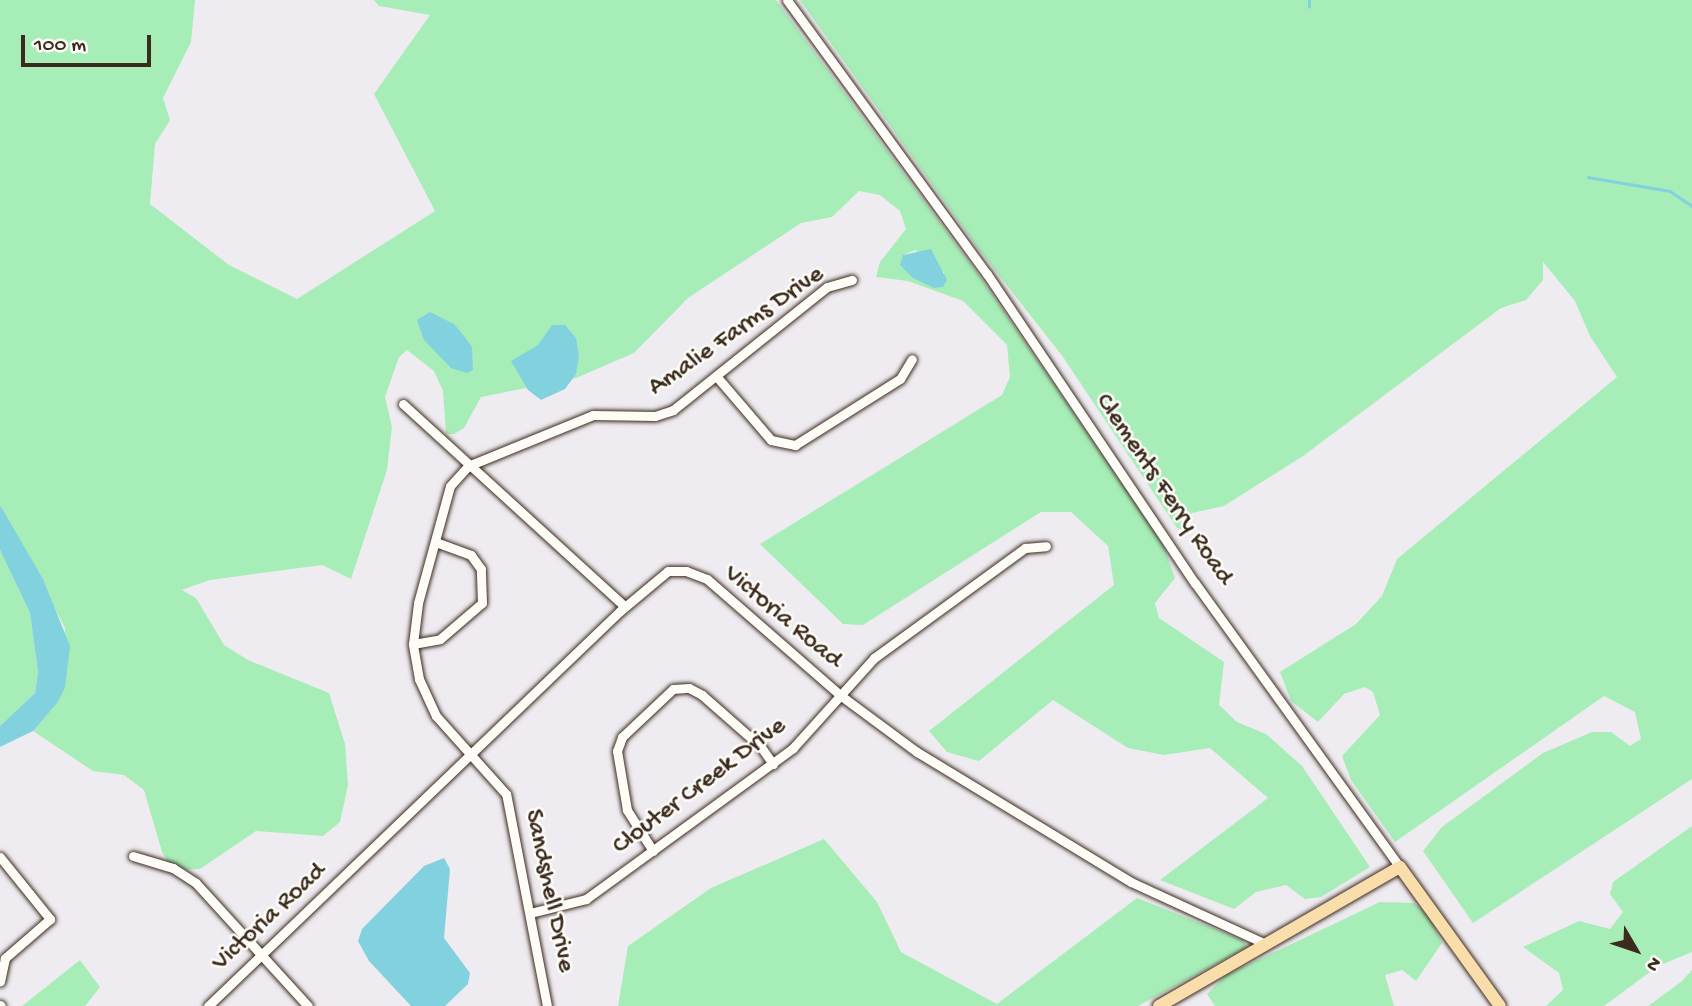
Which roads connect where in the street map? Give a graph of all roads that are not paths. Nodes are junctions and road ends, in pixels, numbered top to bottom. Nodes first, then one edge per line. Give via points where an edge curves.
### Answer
1 (787, 0) edge
2 (852, 280) dead end
3 (912, 359) dead end
4 (717, 377) junction
5 (403, 404) dead end
6 (468, 466) junction
7 (436, 542) junction
8 (1046, 546) dead end
9 (624, 606) junction
10 (413, 644) junction
11 (841, 695) junction
12 (471, 755) junction
13 (773, 764) junction
14 (653, 851) junction
15 (133, 856) dead end
16 (0, 857) edge
17 (1400, 867) junction
18 (530, 913) junction
19 (1266, 944) junction
20 (263, 956) junction
21 (0, 981) edge
22 (1496, 1004) edge
23 (208, 1006) edge
24 (308, 1006) edge
25 (547, 1006) edge
26 (1159, 1006) edge

1 - 17 street, Clements Ferry Road via 987,274 1195,583
2 - 4 street, Amalie Farms Drive via 827,287
3 - 4 street via 900,379 795,445 771,440
4 - 6 street, Amalie Farms Drive via 673,410 655,416 593,415
5 - 6 street
6 - 7 street via 450,486
6 - 9 street
7 - 10 street via 418,603
7 - 10 street via 471,555 481,569 481,603 440,639
8 - 11 street, Clouter Creek Drive via 1025,548 884,650
9 - 11 street, Victoria Road via 668,571 686,571 707,579
9 - 12 street, Victoria Road
10 - 12 street, Sandshell Drive via 419,679 436,716
11 - 13 street, Clouter Creek Drive
11 - 19 street, Victoria Road via 918,752 1132,882
12 - 18 street, Sandshell Drive via 506,794
12 - 20 street, Victoria Road
13 - 14 street, Clouter Creek Drive
13 - 14 street via 761,747 702,695 689,688 673,689 622,737 617,751 627,810
14 - 18 street, Clouter Creek Drive via 586,899
15 - 20 street via 173,867 196,883
16 - 21 street via 50,919 5,958
17 - 19 main road
17 - 22 main road, Clements Ferry Road
18 - 25 street, Sandshell Drive
19 - 26 main road
20 - 23 street, Victoria Road
20 - 24 street

